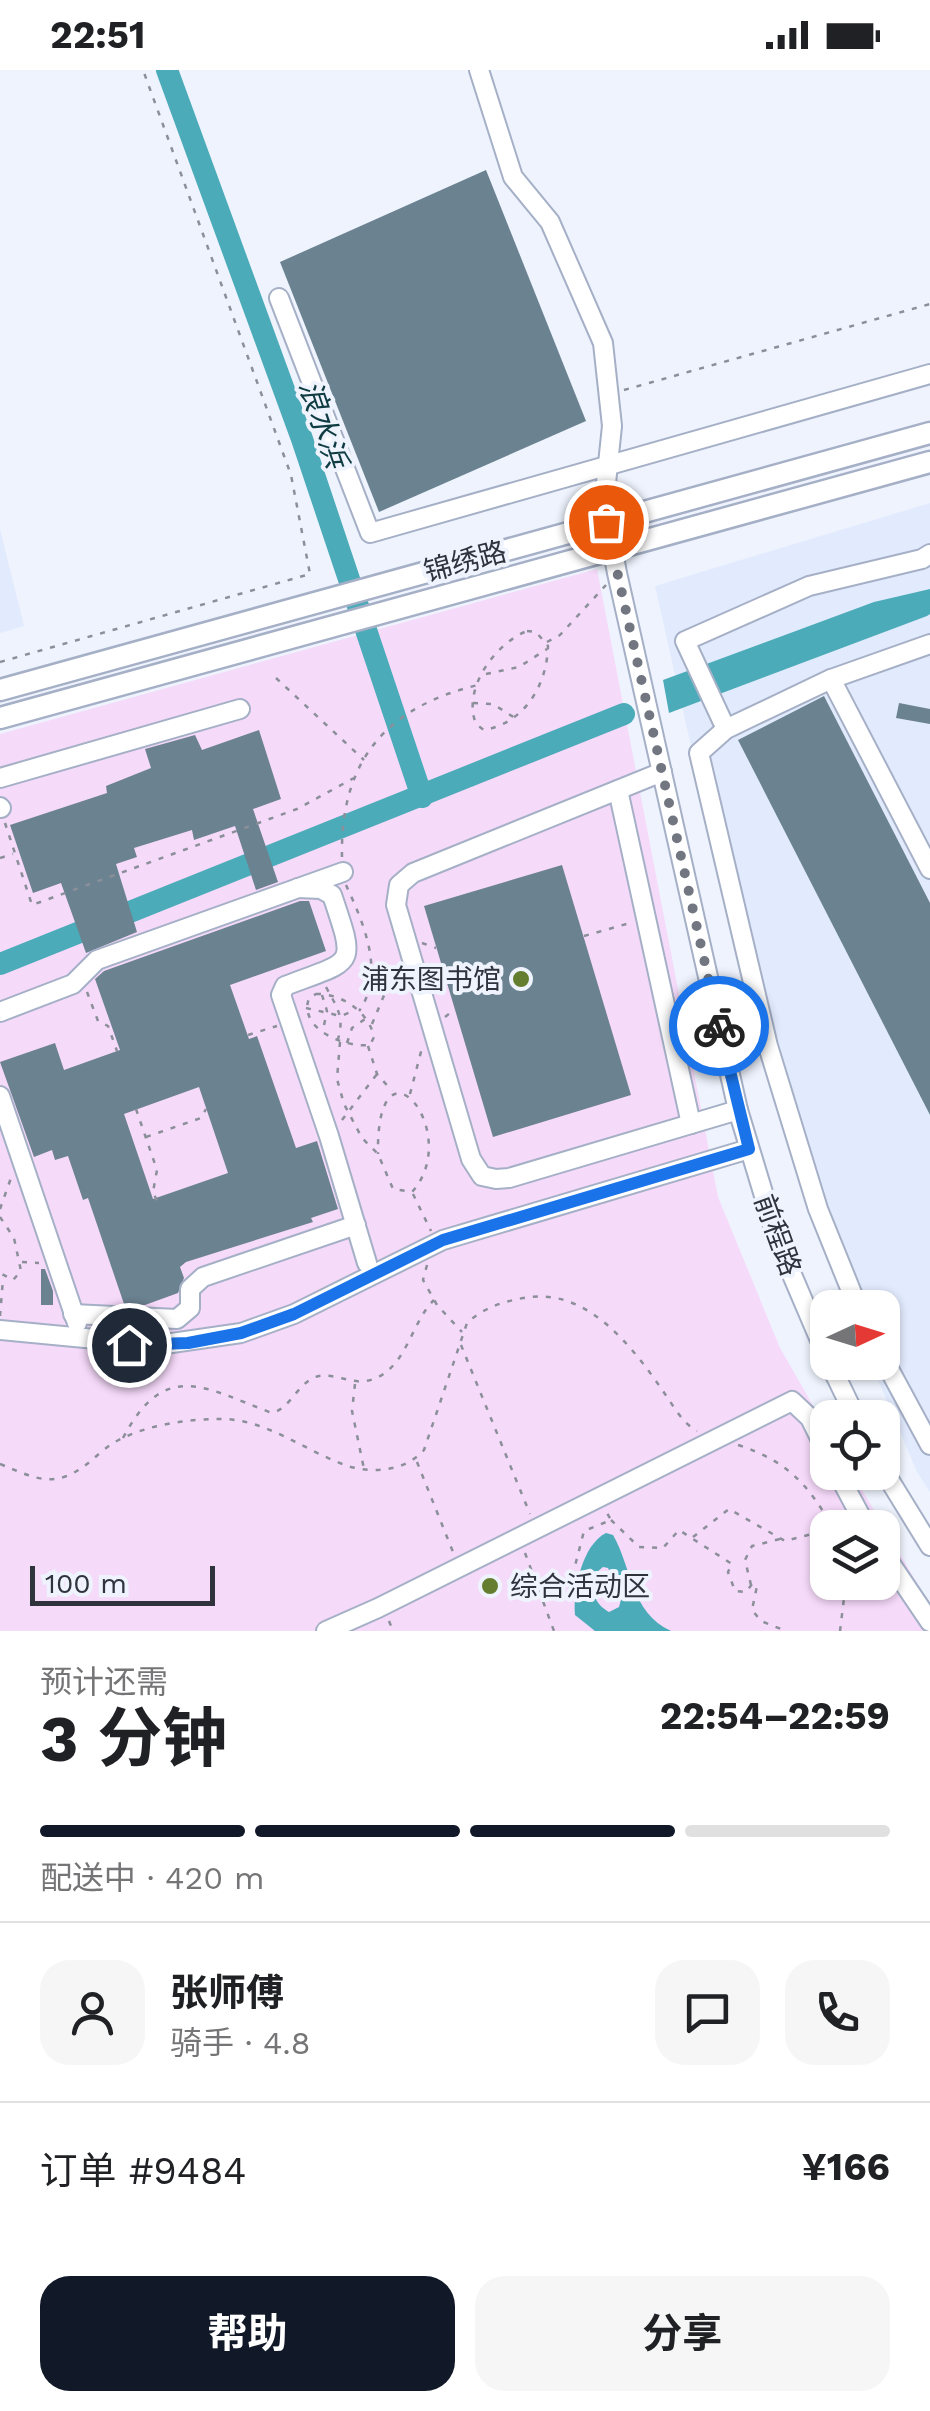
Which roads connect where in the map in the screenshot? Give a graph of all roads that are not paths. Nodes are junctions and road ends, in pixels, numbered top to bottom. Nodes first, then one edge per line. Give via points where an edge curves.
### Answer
1 (479, 70) edge
2 (278, 298) dead end
3 (930, 374) edge
4 (930, 433) edge
5 (930, 462) edge
6 (608, 464) junction
7 (606, 522) junction
8 (612, 548) junction
9 (930, 554) edge
10 (930, 644) edge
11 (832, 679) junction
12 (0, 690) edge
13 (240, 709) dead end
14 (0, 718) edge
15 (726, 729) junction
16 (662, 772) junction
17 (0, 778) edge
18 (618, 790) junction
19 (930, 870) edge
20 (343, 872) dead end
21 (298, 888) junction
22 (0, 1012) edge
23 (0, 1096) edge
24 (738, 1110) junction
25 (691, 1124) junction
26 (749, 1149) junction
27 (356, 1225) junction
28 (366, 1262) dead end
29 (851, 1290) edge
30 (810, 1318) edge
31 (0, 1330) edge
32 (895, 1380) edge
33 (810, 1418) edge
34 (930, 1445) edge
35 (896, 1490) edge
36 (930, 1546) edge
37 (900, 1578) edge
38 (930, 1622) edge
39 (326, 1631) edge

1 - 6 street, 前程路 via 513,177 550,222 603,342 612,426
2 - 6 street via 370,533
3 - 6 street
4 - 7 main road, 锦绣路
5 - 8 main road, 锦绣路
6 - 7 street, 前程路
7 - 8 street, 前程路
7 - 12 main road, 锦绣路
8 - 14 main road, 锦绣路
8 - 16 street, 前程路
9 - 15 street via 809,586 684,641
10 - 11 street
11 - 15 street
11 - 19 street
13 - 17 street
15 - 29 street via 699,753 768,1046 818,1210
16 - 18 street
16 - 24 street, 前程路
18 - 25 street
18 - 25 street via 404,878 396,900 474,1165 485,1178 508,1178
20 - 21 street
21 - 22 street via 97,960 72,984
21 - 27 street via 332,894 349,944 339,965 284,986 281,995
23 - 27 street via 76,1321 176,1319 190,1308 190,1290 203,1277
24 - 25 street
24 - 26 street, 前程路
26 - 30 street, 前程路
26 - 31 street via 443,1240 241,1333 158,1345
27 - 28 street
32 - 34 street
33 - 39 street via 792,1400
35 - 36 street
37 - 38 street

